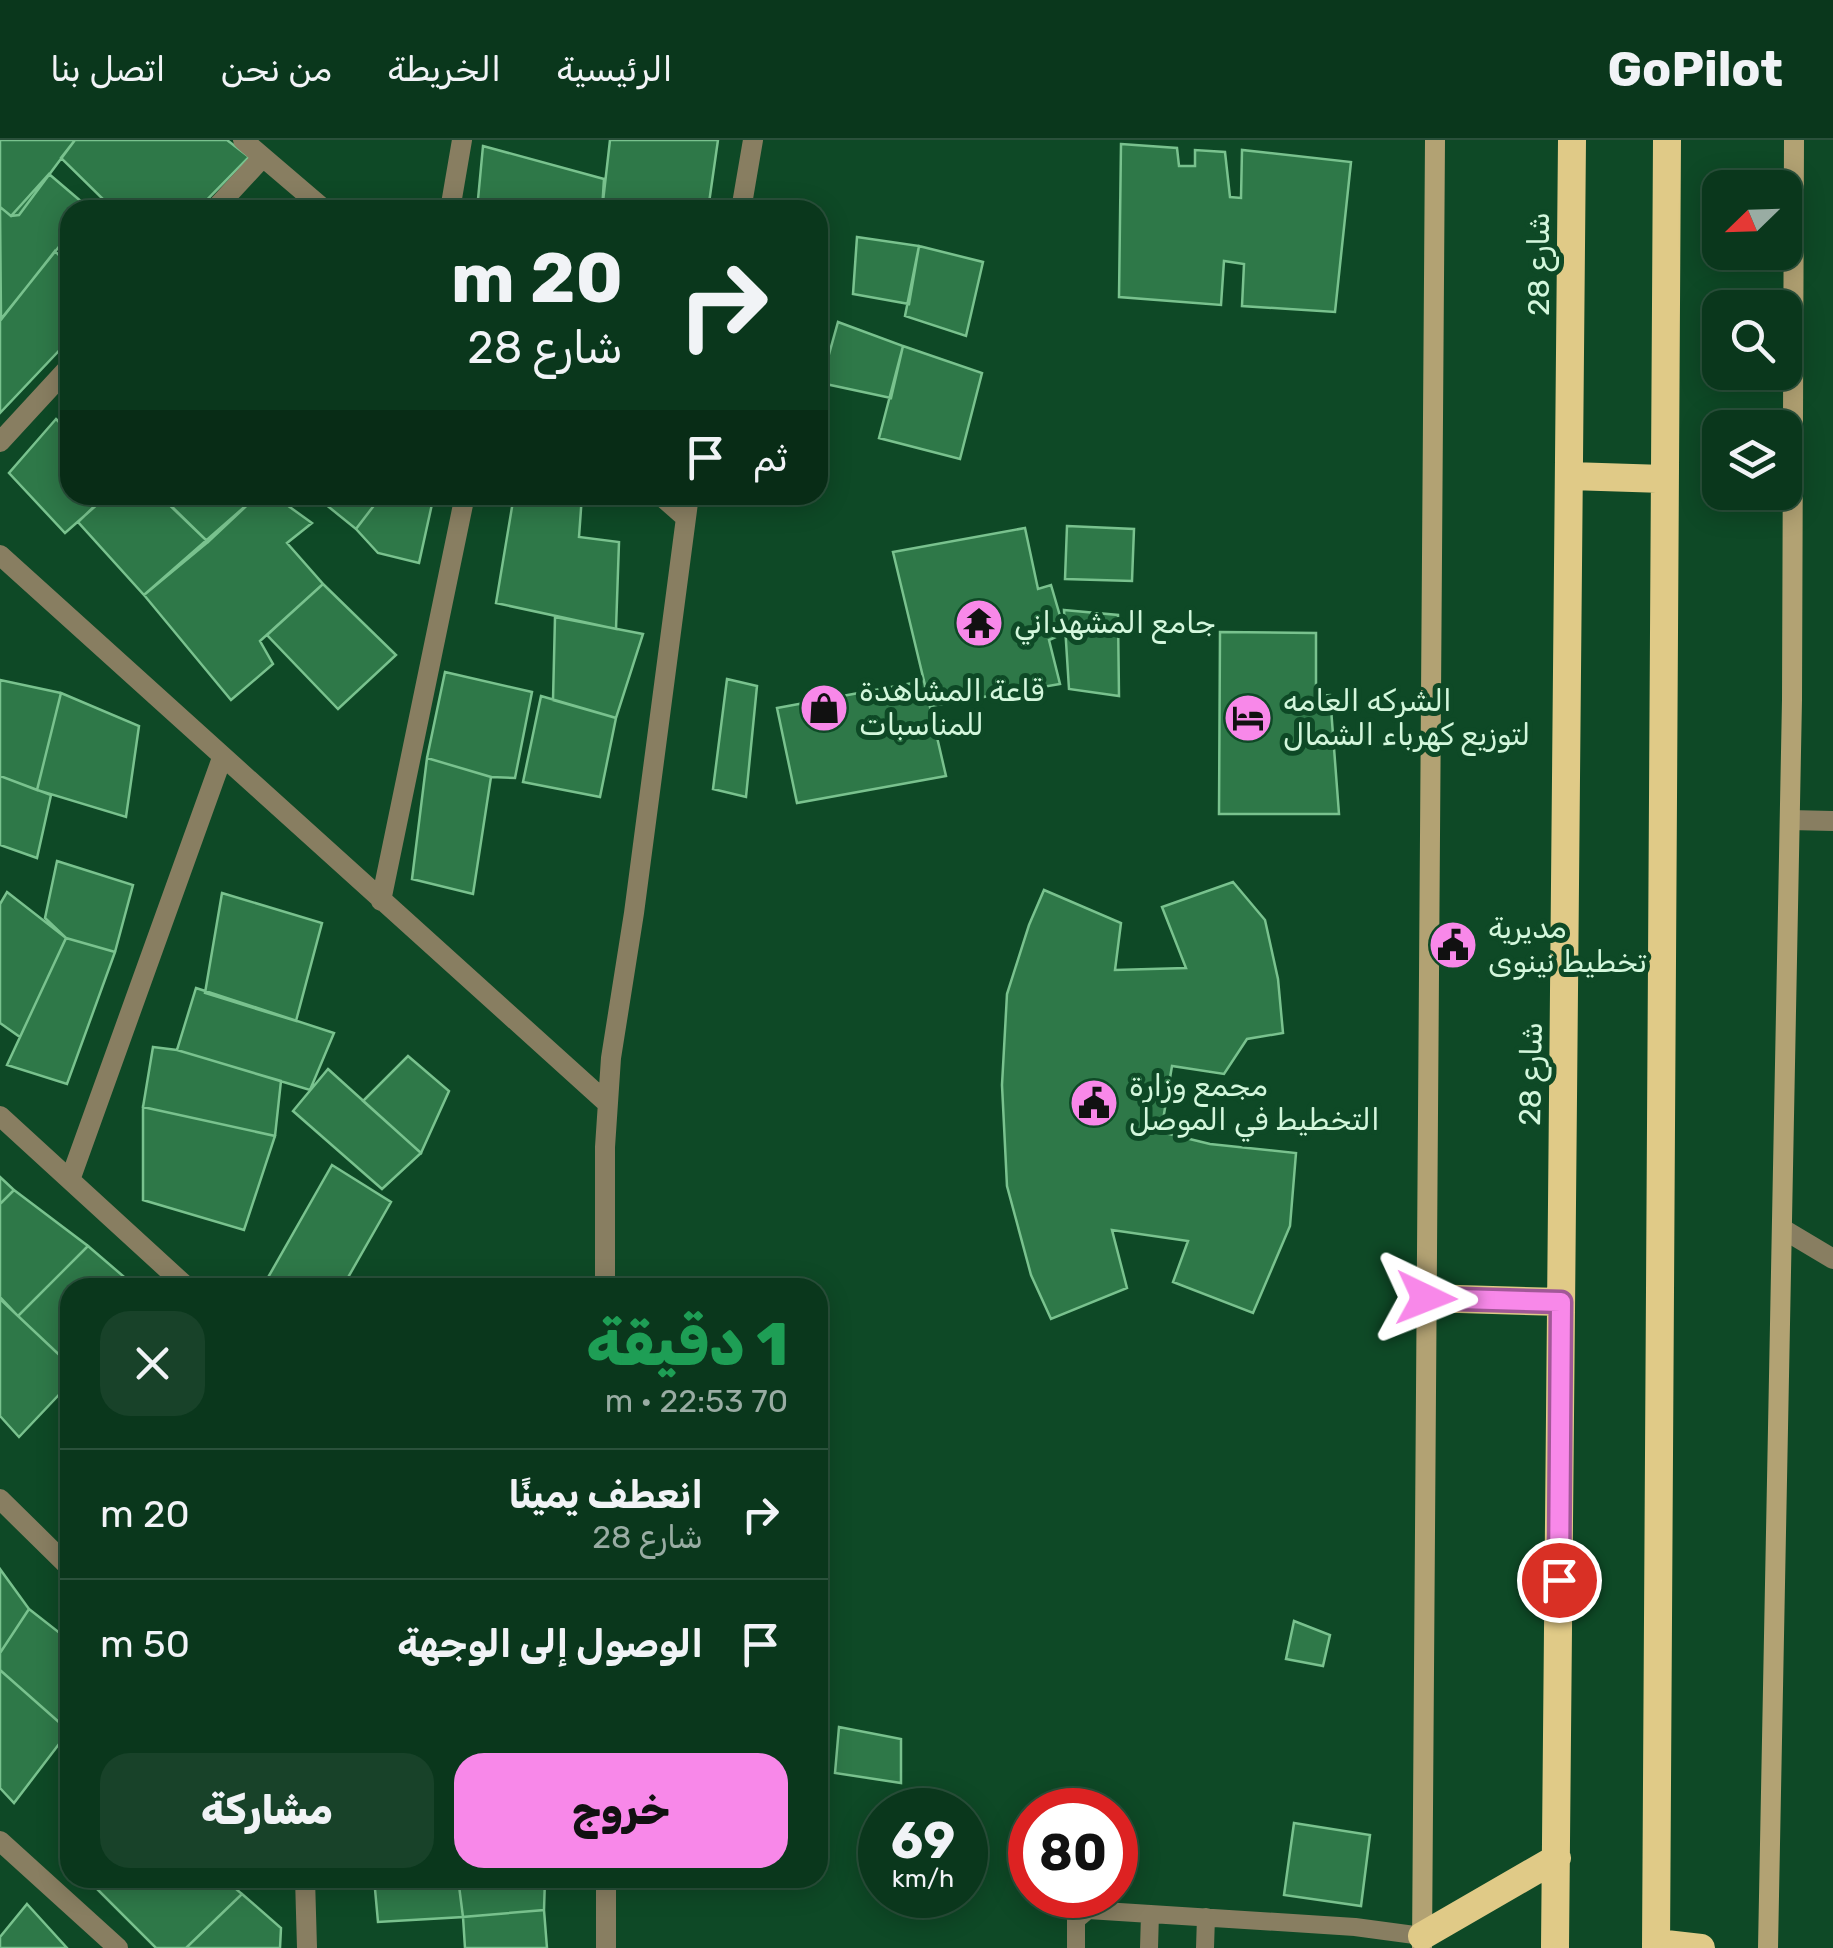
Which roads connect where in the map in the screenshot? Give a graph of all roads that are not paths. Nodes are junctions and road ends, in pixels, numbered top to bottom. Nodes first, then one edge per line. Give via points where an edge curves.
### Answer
1 (243, 140) edge
2 (462, 140) edge
3 (753, 140) edge
4 (1435, 140) edge
5 (1572, 140) edge
6 (1668, 140) edge
7 (1794, 140) edge
8 (262, 157) junction
9 (223, 200) edge
10 (313, 200) edge
11 (452, 200) edge
12 (742, 200) edge
13 (60, 377) edge
14 (0, 442) edge
15 (1570, 476) junction
16 (1664, 479) junction
17 (463, 505) edge
18 (672, 505) edge
19 (688, 505) edge
20 (686, 516) junction
21 (0, 555) edge
22 (222, 758) junction
23 (1790, 820) junction
24 (1833, 821) edge
25 (381, 901) junction
26 (606, 1103) junction
27 (0, 1116) edge
28 (70, 1180) junction
29 (1783, 1229) junction
30 (1833, 1259) edge
31 (177, 1278) edge
32 (604, 1278) edge
33 (1426, 1298) junction
34 (1561, 1302) junction
35 (0, 1499) edge
36 (60, 1558) edge
37 (0, 1841) edge
38 (1557, 1858) junction
39 (305, 1888) edge
40 (606, 1888) edge
41 (1150, 1914) junction
42 (1206, 1917) junction
43 (1422, 1942) edge
44 (1656, 1946) edge
45 (118, 1948) edge
46 (308, 1948) edge
47 (606, 1948) edge
48 (1076, 1948) edge
49 (1148, 1948) edge
50 (1205, 1948) edge
51 (1555, 1948) edge
52 (1700, 1948) edge
53 (1768, 1948) edge

1 - 8 street
2 - 11 street
3 - 12 street
4 - 33 main road
5 - 15 highway, شارع 28
6 - 16 highway
7 - 23 main road
8 - 9 street
8 - 10 street
13 - 14 street
15 - 16 highway
15 - 34 highway, شارع 28
16 - 44 highway
17 - 25 street
18 - 20 street
19 - 20 street
20 - 26 street
21 - 22 street
22 - 25 street
22 - 28 street
23 - 24 street
23 - 29 main road
25 - 26 street
26 - 32 street
27 - 28 street
28 - 31 street
29 - 30 street
29 - 53 main road
33 - 34 highway
33 - 43 main road
34 - 38 highway, شارع 28
35 - 36 street
37 - 45 street
38 - 43 highway
38 - 51 highway, شارع 28
39 - 46 street
40 - 47 street
41 - 42 lane
41 - 48 lane via 1088,1910 1076,1920
41 - 49 lane
42 - 43 lane via 1355,1926
42 - 50 lane
44 - 52 highway

